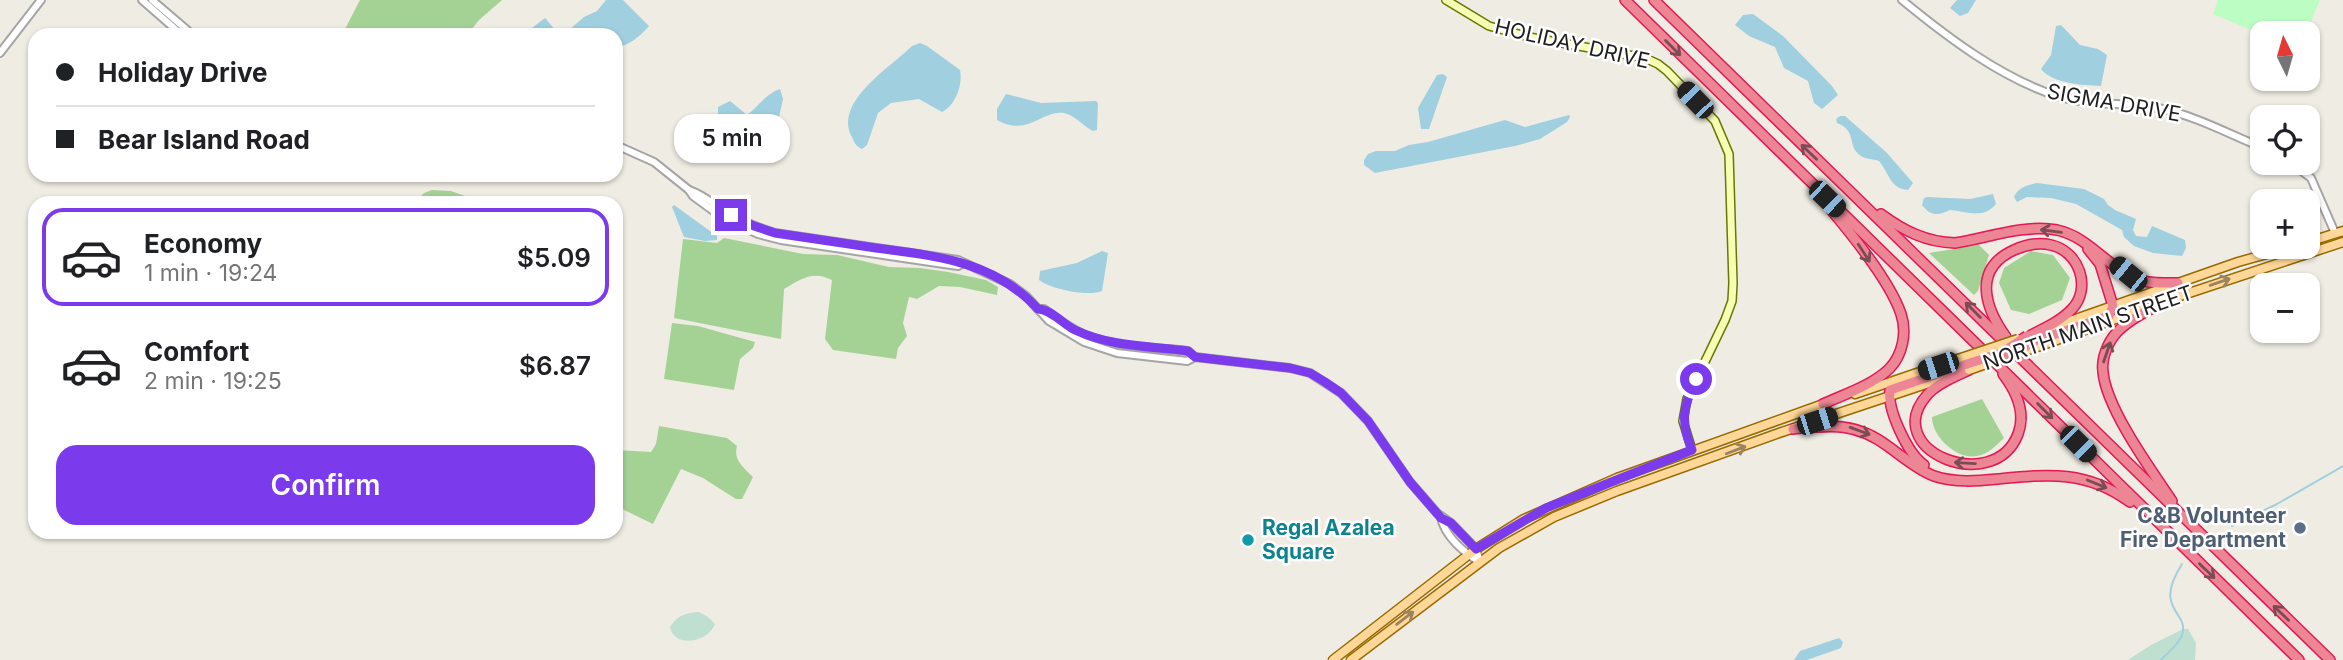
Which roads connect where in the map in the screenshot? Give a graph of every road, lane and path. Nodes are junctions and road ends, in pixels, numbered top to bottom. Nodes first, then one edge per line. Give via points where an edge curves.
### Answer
1 (41, 0) edge
2 (142, 0) edge
3 (152, 0) edge
4 (1446, 0) edge
5 (1625, 0) edge
6 (1654, 0) edge
7 (1902, 0) edge
8 (175, 28) edge
9 (184, 28) edge
10 (0, 53) edge
11 (2250, 143) edge
12 (623, 148) edge
13 (2307, 175) edge
14 (1807, 180) junction
15 (1848, 190) junction
16 (2339, 232) edge
17 (2077, 237) junction
18 (2320, 238) edge
19 (2341, 243) edge
20 (2254, 259) edge
21 (2178, 283) junction
22 (2174, 299) junction
23 (2113, 306) junction
24 (1038, 309) junction
25 (2033, 339) junction
26 (1980, 346) junction
27 (1195, 357) junction
28 (2003, 359) joint
29 (2021, 359) junction
30 (1964, 365) junction
31 (1889, 397) junction
32 (1823, 404) junction
33 (1793, 429) junction
34 (1692, 450) junction
35 (1696, 464) junction
36 (1956, 480) junction
37 (1441, 518) junction
38 (2185, 520) junction
39 (2157, 522) junction
40 (1476, 549) junction
41 (1468, 555) junction
42 (1480, 562) junction
43 (1333, 660) edge
44 (1351, 660) edge
45 (2299, 660) edge
46 (2330, 660) edge

1 - 10 street
2 - 8 street
3 - 9 street
4 - 34 main road, HOLIDAY DRIVE via 1489,26 1658,64 1715,121 1729,154 1732,302 1687,399 1683,421
5 -> 14 highway
15 -> 6 highway
7 - 11 street, SIGMA DRIVE via 1983,59 2034,88 2082,102 2179,113
12 - 24 street via 654,162 689,190 754,226 958,260 1000,278
13 - 16 street
14 - 26 highway
14 -> 32 highway via 1853,236 1901,312 1903,324 1903,343 1891,367 1863,387
17 -> 15 highway via 2036,229 1955,243 1929,240 1896,226
29 -> 15 highway
16 - 18 main road
16 - 19 main road
17 - 21 highway via 2138,279
17 - 23 highway via 2100,264
22 -> 19 main road, NORTH MAIN STREET
20 - 21 main road, NORTH MAIN STREET
21 - 23 main road, NORTH MAIN STREET
22 - 25 main road, NORTH MAIN STREET
38 -> 22 highway via 2126,427 2102,371 2108,344 2117,332
23 - 25 highway via 2109,316
24 - 27 street via 1088,336 1188,351
24 - 27 street via 1084,342 1117,353 1187,361
25 - 28 highway, bridge
25 - 29 highway via 2079,300 2081,274 2076,262 2052,245 2035,244 2009,252 1997,261 1987,279 1991,312
25 - 30 highway, bridge
26 -> 30 highway via 2014,392 2022,418 2015,441 1995,458 1980,463 1936,456 1919,436 1916,421 1919,406 1929,393
26 -> 39 highway
27 - 37 street via 1290,368 1325,382 1368,421
28 - 30 main road, NORTH MAIN STREET, bridge
29 - 38 highway
30 - 31 highway via 1891,390
30 - 32 main road, NORTH MAIN STREET
31 - 33 main road
31 - 36 highway via 1917,461
32 - 34 main road, NORTH MAIN STREET
35 -> 33 main road
33 -> 36 highway via 1855,428 1934,476
34 - 35 main road
34 - 40 main road, NORTH MAIN STREET via 1546,508
35 - 42 main road via 1554,517
36 -> 39 highway via 2063,475 2084,479 2119,494
37 - 40 street
37 - 41 street via 1443,528
46 -> 38 highway
39 -> 45 highway
40 - 41 main road, NORTH MAIN STREET
40 - 42 street
41 - 42 street
41 - 43 main road, NORTH MAIN STREET
44 -> 42 main road

